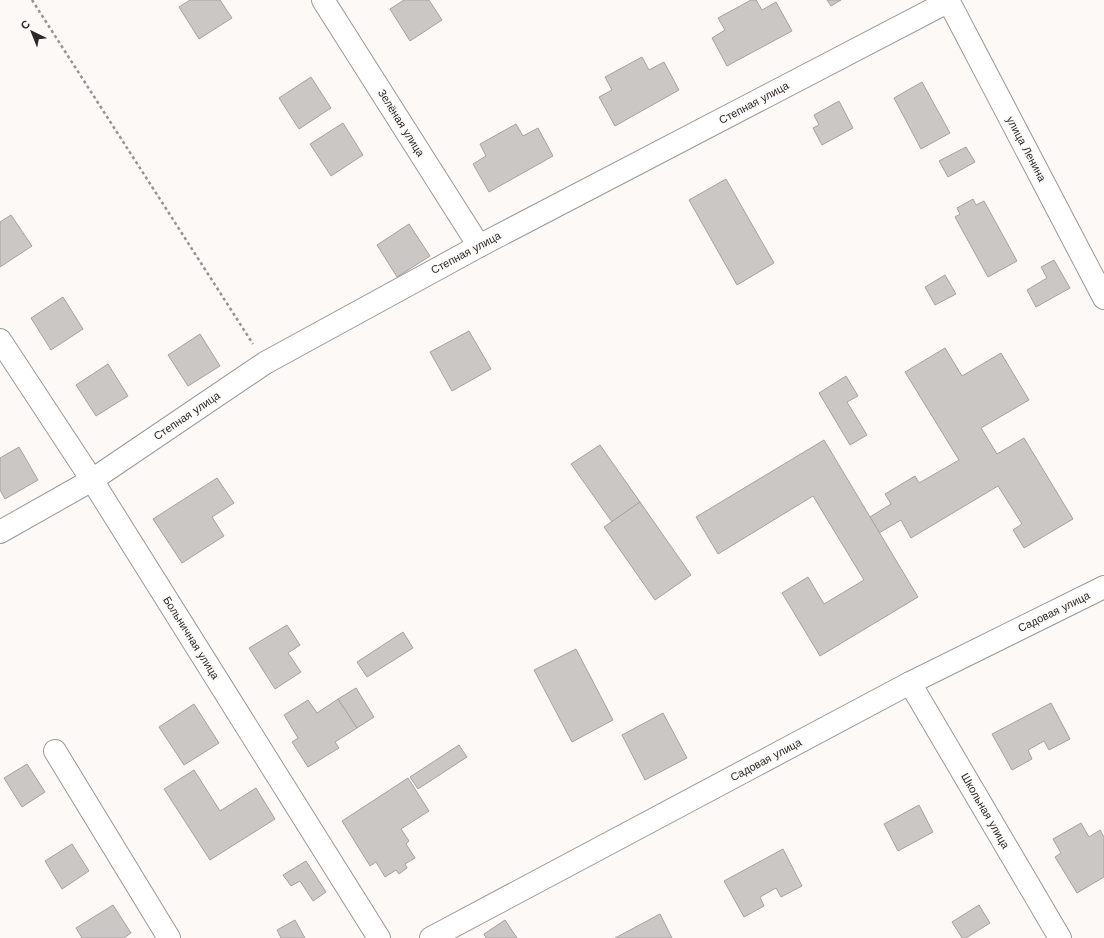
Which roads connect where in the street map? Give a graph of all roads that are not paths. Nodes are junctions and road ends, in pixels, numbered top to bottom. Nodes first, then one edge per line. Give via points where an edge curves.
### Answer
1 (323, 0) edge
2 (948, 1) edge
3 (479, 246) junction
4 (1104, 298) edge
5 (0, 340) edge
6 (92, 480) junction
7 (0, 532) edge
8 (1104, 587) edge
9 (910, 683) junction
10 (55, 752) dead end
11 (169, 938) edge
12 (379, 938) edge
13 (431, 938) edge
14 (1060, 938) edge

1 - 3 street, Зелёная улица
2 - 3 street, Степная улица
2 - 4 street, улица Ленина
3 - 6 street, Степная улица via 265,363
5 - 6 street, Больничная улица
6 - 7 street, Степная улица
6 - 12 street, Больничная улица
8 - 9 street, Садовая улица
9 - 13 street, Садовая улица
9 - 14 street, Школьная улица
10 - 11 street

